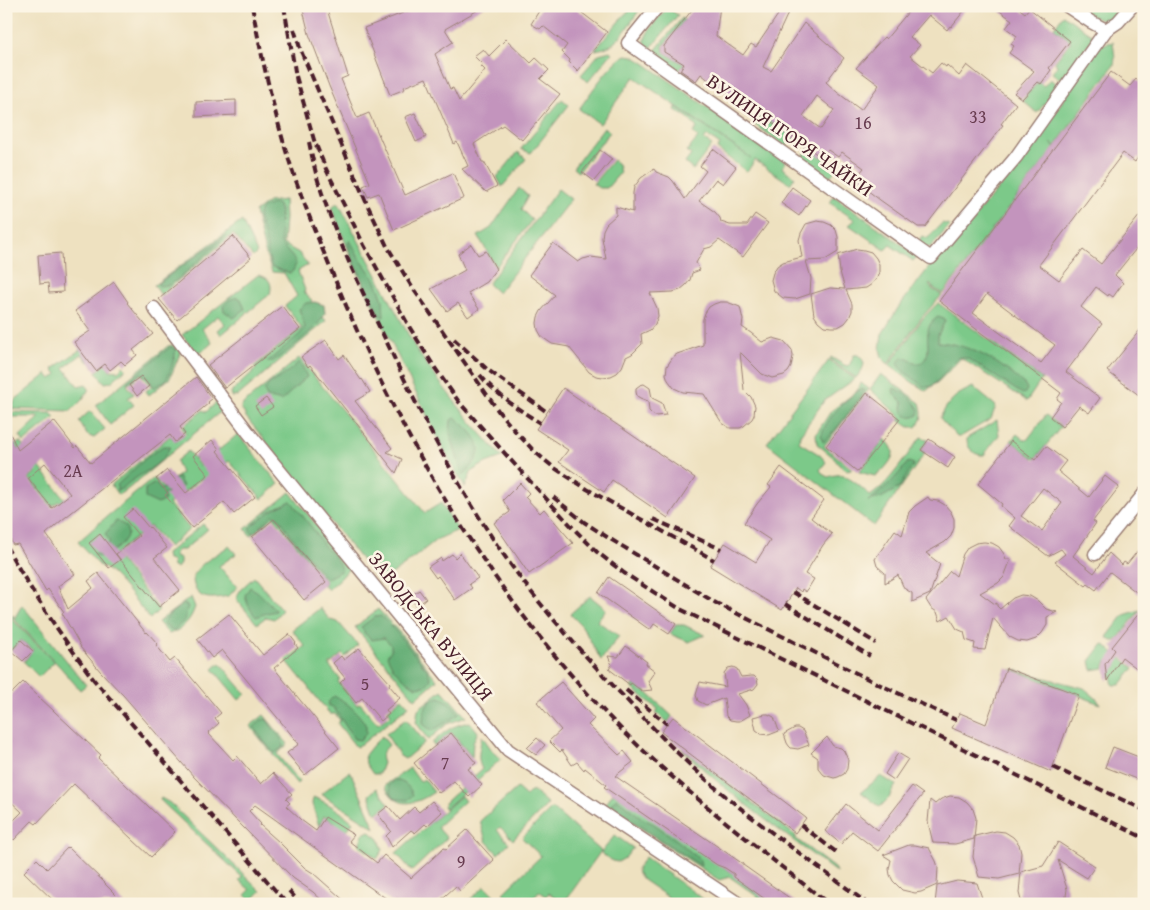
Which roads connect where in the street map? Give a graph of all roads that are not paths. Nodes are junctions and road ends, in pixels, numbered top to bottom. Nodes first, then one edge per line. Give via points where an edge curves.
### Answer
1 (658, 6) edge
2 (1067, 6) edge
3 (1132, 6) edge
4 (1106, 30) junction
5 (154, 308) dead end
6 (1144, 494) edge
7 (1095, 554) dead end
8 (739, 904) edge

1 - 4 street, ВУЛИЦЯ ІГОРЯ ЧАЙКИ via 628,43 931,258 1016,158
2 - 4 street
3 - 4 street
5 - 8 street, ЗАВОДСЬКА ВУЛИЦЯ via 248,432 508,750
6 - 7 street

